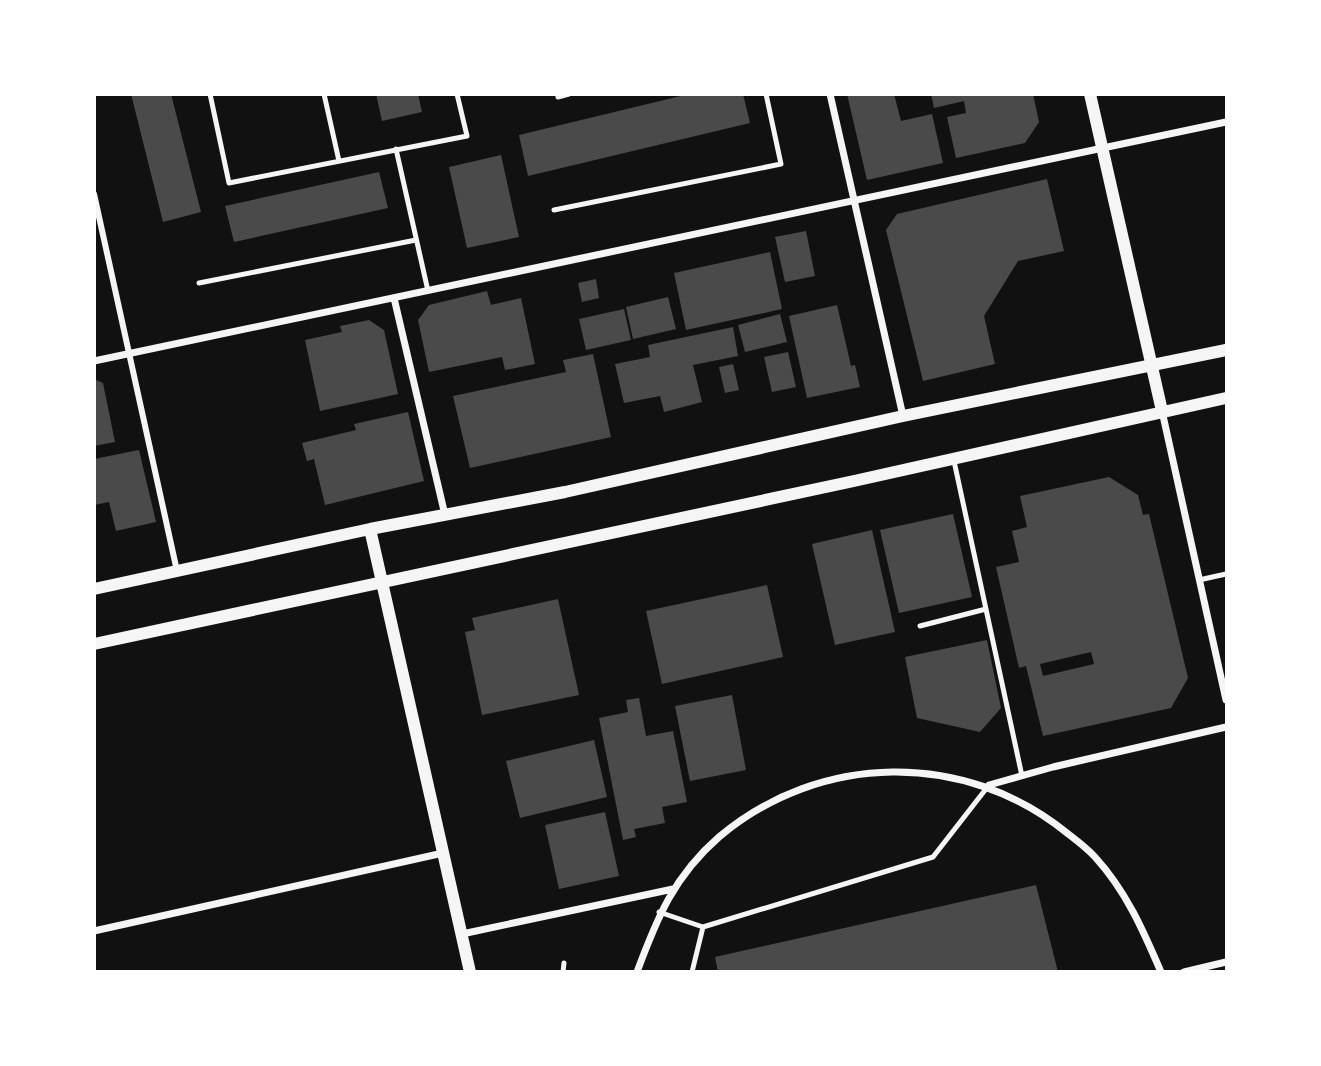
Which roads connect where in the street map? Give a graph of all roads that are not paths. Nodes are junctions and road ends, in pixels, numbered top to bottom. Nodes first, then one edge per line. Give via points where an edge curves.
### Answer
1 (210, 94) edge
2 (324, 94) edge
3 (457, 94) edge
4 (558, 94) edge
5 (569, 94) edge
6 (766, 94) edge
7 (830, 94) edge
8 (1090, 94) edge
9 (1227, 122) edge
10 (396, 149) junction
11 (1102, 149) junction
12 (339, 161) junction
13 (94, 194) edge
14 (856, 201) junction
15 (554, 210) dead end
16 (416, 240) junction
17 (199, 283) dead end
18 (428, 291) junction
19 (394, 298) junction
20 (1227, 350) edge
21 (132, 353) junction
22 (94, 361) edge
23 (1152, 366) junction
24 (1227, 398) edge
25 (1162, 411) junction
26 (903, 416) junction
27 (953, 458) junction
28 (445, 515) junction
29 (370, 529) junction
30 (177, 571) junction
31 (1227, 574) edge
32 (1199, 580) junction
33 (382, 584) junction
34 (94, 589) edge
35 (986, 609) junction
36 (919, 626) dead end
37 (94, 644) edge
38 (1227, 700) edge
39 (1227, 727) edge
40 (1022, 776) junction
41 (989, 785) junction
42 (443, 853) junction
43 (673, 889) junction
44 (659, 912) junction
45 (703, 927) junction
46 (94, 931) edge
47 (462, 934) junction
48 (1227, 962) edge
49 (564, 963) dead end
50 (470, 971) edge
51 (563, 971) edge
52 (637, 971) edge
53 (692, 971) edge
54 (1161, 971) edge
55 (1184, 971) edge

1 - 12 lane via 229,183
2 - 12 lane
3 - 10 lane via 467,136
4 - 5 lane
6 - 15 lane via 781,164
7 - 14 street
8 - 11 street
9 - 11 street
10 - 12 lane
10 - 16 lane
11 - 14 street
11 - 23 street
13 - 21 street
14 - 18 street
14 - 26 street
16 - 17 lane
16 - 18 lane
18 - 19 street
19 - 21 street
19 - 28 street
20 - 23 street
21 - 22 street
21 - 30 street
23 - 25 street
23 - 26 street
24 - 25 street
25 - 27 street
25 - 32 street
26 - 28 street
27 - 33 street
27 - 35 lane
28 - 29 street
29 - 30 street
29 - 33 street
30 - 34 street
31 - 32 lane
32 - 38 street
33 - 37 street
33 - 42 street
35 - 36 lane
35 - 40 lane
39 - 40 street
40 - 41 street
41 - 43 street via 925,772 869,772 802,788 776,799 719,837
41 - 45 lane via 933,856
41 - 54 street via 1042,812 1094,855 1135,910
42 - 46 street
42 - 47 street
43 - 44 street
43 - 47 street
44 - 45 lane
44 - 52 street
45 - 53 lane
47 - 50 street
48 - 55 street
49 - 51 lane

